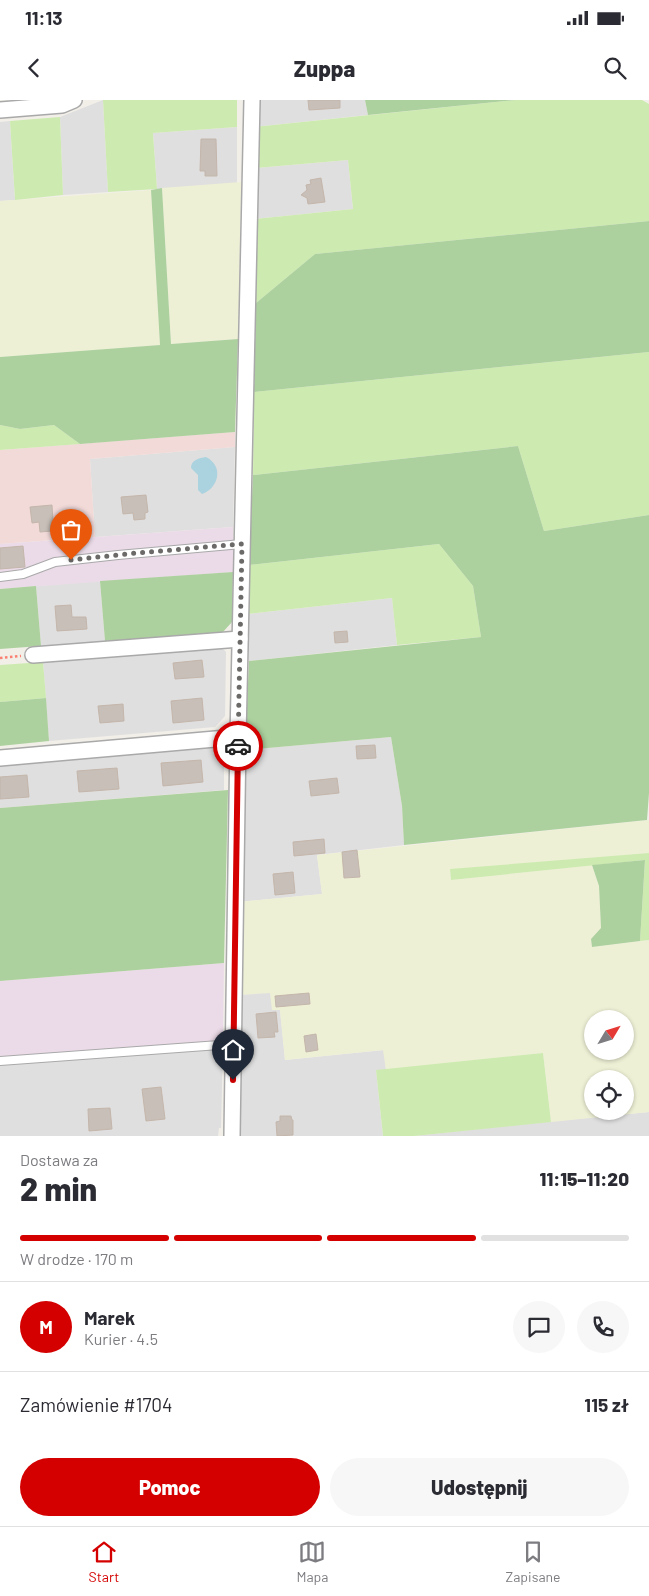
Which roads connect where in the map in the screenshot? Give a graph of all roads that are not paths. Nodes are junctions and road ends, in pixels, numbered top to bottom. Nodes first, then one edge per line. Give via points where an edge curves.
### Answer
1 (74, 100) edge
2 (252, 100) edge
3 (0, 110) edge
4 (242, 544) junction
5 (0, 577) edge
6 (240, 640) junction
7 (33, 656) road end
8 (238, 737) junction
9 (0, 758) edge
10 (233, 1044) junction
11 (0, 1061) edge
12 (232, 1136) edge

1 - 3 street via 62,105
2 - 4 street
4 - 5 lane via 55,562 23,574
4 - 6 street
6 - 7 street
6 - 8 street
8 - 9 street
8 - 10 street
10 - 11 lane
10 - 12 street

